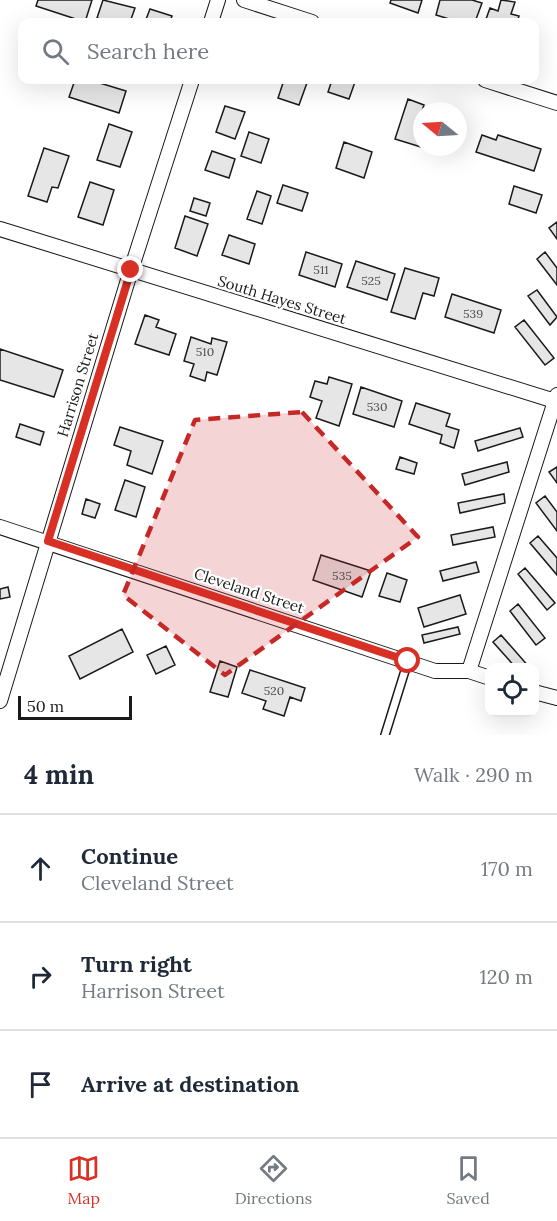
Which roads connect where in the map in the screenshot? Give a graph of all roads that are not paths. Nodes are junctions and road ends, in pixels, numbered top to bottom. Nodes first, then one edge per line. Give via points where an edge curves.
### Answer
1 (218, 0) edge
2 (244, 0) edge
3 (212, 18) edge
4 (300, 18) edge
5 (191, 84) edge
6 (498, 84) edge
7 (557, 103) edge
8 (0, 229) edge
9 (131, 270) junction
10 (556, 398) edge
11 (0, 527) edge
12 (48, 541) junction
13 (408, 661) junction
14 (469, 671) junction
15 (485, 677) edge
16 (539, 694) edge
17 (557, 699) edge
18 (0, 701) edge
19 (385, 735) edge

1 - 3 street
2 - 4 street
5 - 9 street, Harrison Street
6 - 7 street
8 - 9 street, South Hayes Street
9 - 10 street, South Hayes Street
9 - 12 street, Harrison Street
10 - 14 street
11 - 12 street, Cleveland Street
12 - 13 street, Cleveland Street
12 - 18 street, Harrison Street
13 - 14 street, Cleveland Street via 435,670
13 - 19 lane
14 - 15 street, Cleveland Street
16 - 17 street

